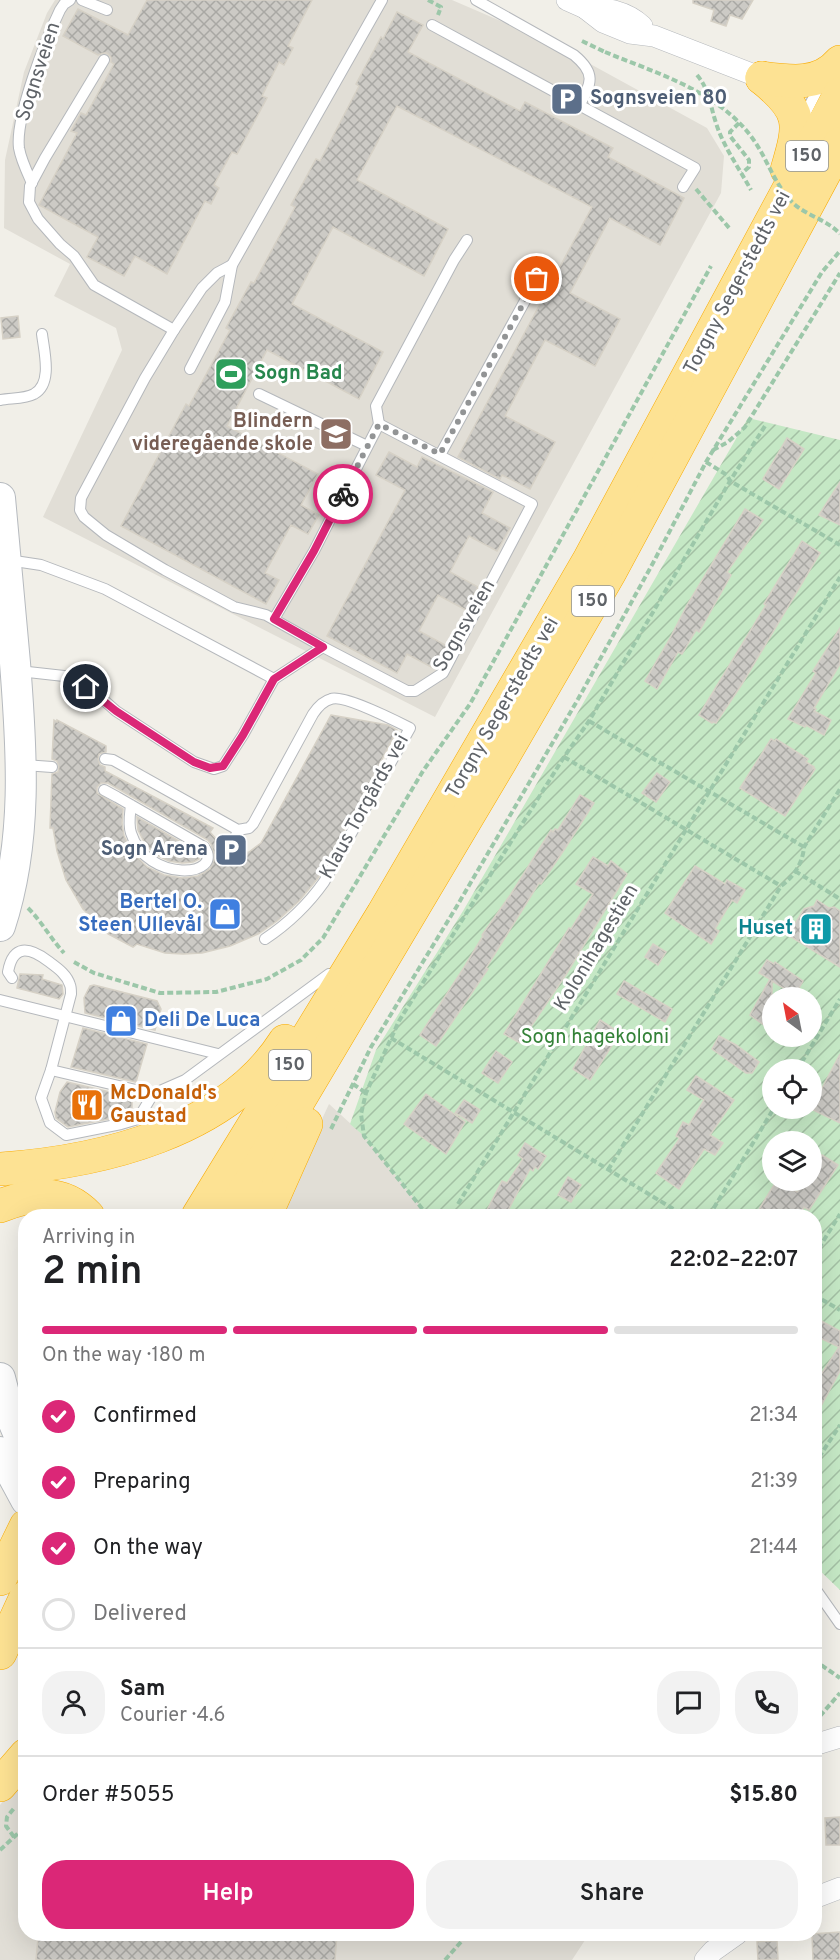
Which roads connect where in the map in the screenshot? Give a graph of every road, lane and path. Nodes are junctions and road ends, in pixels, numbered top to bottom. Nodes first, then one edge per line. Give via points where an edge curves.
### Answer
1 (70, 0) edge
2 (82, 0) edge
3 (382, 0) edge
4 (476, 0) edge
5 (578, 3) edge
6 (107, 10) dead end
7 (432, 25) dead end
8 (605, 52) dead end
9 (104, 60) dead end
10 (695, 73) dead end
11 (835, 77) edge
12 (762, 78) junction
13 (579, 106) junction
14 (739, 123) junction
15 (797, 128) junction
16 (840, 144) edge
17 (840, 170) edge
18 (742, 172) junction
19 (32, 183) junction
20 (686, 183) joint
21 (751, 190) dead end
22 (784, 222) junction
23 (730, 229) dead end
24 (840, 234) edge
25 (467, 240) dead end
26 (840, 251) edge
27 (232, 266) junction
28 (840, 273) edge
29 (537, 279) dead end
30 (174, 330) junction
31 (42, 334) dead end
32 (190, 369) dead end
33 (258, 394) dead end
34 (0, 400) edge
35 (379, 424) junction
36 (765, 426) dead end
37 (367, 446) junction
38 (713, 451) junction
39 (440, 454) junction
40 (706, 462) junction
41 (730, 481) junction
42 (0, 498) edge
43 (840, 545) edge
44 (6, 560) junction
45 (840, 577) edge
46 (274, 619) junction
47 (323, 647) junction
48 (15, 671) junction
49 (274, 679) junction
50 (589, 721) junction
51 (564, 757) junction
52 (105, 759) dead end
53 (20, 765) junction
54 (52, 767) dead end
55 (840, 789) edge
56 (104, 790) dead end
57 (710, 791) junction
58 (131, 805) junction
59 (238, 830) junction
60 (686, 830) junction
61 (804, 847) junction
62 (231, 850) dead end
63 (795, 871) junction
64 (781, 886) junction
65 (840, 899) edge
66 (383, 914) junction
67 (0, 926) edge
68 (265, 939) dead end
69 (378, 968) junction
70 (328, 974) junction
71 (12, 978) dead end
72 (840, 999) edge
73 (0, 1000) edge
74 (65, 1017) junction
75 (391, 1038) junction
76 (218, 1054) junction
77 (804, 1059) edge
78 (51, 1070) junction
79 (353, 1084) junction
80 (366, 1093) junction
81 (153, 1094) junction
82 (514, 1113) junction
83 (767, 1119) edge
84 (327, 1137) dead end
85 (0, 1169) edge
86 (608, 1170) junction
87 (458, 1204) dead end
88 (0, 1206) edge
89 (79, 1209) edge
90 (202, 1209) edge
91 (234, 1209) edge
92 (268, 1209) edge
93 (422, 1209) edge
94 (673, 1209) edge
95 (713, 1209) edge
96 (840, 1214) edge
97 (822, 1243) edge
98 (822, 1300) edge
99 (840, 1310) edge
100 (0, 1378) edge
101 (840, 1425) edge
102 (18, 1434) edge
103 (0, 1452) edge
104 (822, 1453) edge
105 (18, 1485) edge
106 (18, 1542) edge
107 (6, 1567) edge
108 (822, 1598) edge
109 (18, 1615) edge
110 (840, 1624) edge
111 (0, 1653) edge
112 (822, 1666) edge
113 (840, 1678) edge
114 (840, 1693) edge
115 (822, 1714) edge
116 (840, 1737) edge
117 (822, 1743) edge
118 (18, 1774) edge
119 (10, 1792) edge
120 (18, 1833) edge
121 (14, 1837) junction
122 (0, 1850) edge
123 (840, 1888) edge
124 (822, 1895) edge
125 (462, 1941) edge
126 (728, 1941) edge
127 (445, 1960) edge
128 (705, 1960) edge

1 - 19 lane, Sognsveien via 60,10 44,46 21,122 19,151
2 - 6 lane
3 - 27 lane
4 - 13 lane via 587,65 590,78
5 - 12 street via 609,9 635,20 654,36
7 - 13 lane
8 - 14 path, bridge via 696,90
9 - 19 lane, Sognsveien
10 - 18 path via 704,82 716,123
11 - 12 highway via 799,81
11 - 15 lane
11 - 22 highway, Torgny Segerstedts vei / 150
12 - 15 highway via 788,101
13 - 20 lane via 695,168
14 - 18 path via 730,136 749,160 749,167
14 - 24 path, bridge via 785,194
15 - 22 highway
16 - 22 highway, Torgny Segerstedts vei / 150
17 - 22 highway
18 - 21 path
19 - 30 lane, Sognsveien via 32,209 94,285
20 - 23 path
22 - 66 highway, Torgny Segerstedts vei / 150
22 - 69 highway, Torgny Segerstedts vei / 150 via 610,572
25 - 35 lane via 376,406
26 - 38 path via 822,272
27 - 30 lane, Sognsveien via 217,273 202,288
27 - 32 lane via 225,302
28 - 38 path via 745,427
29 - 39 lane
30 - 46 lane, Sognsveien via 81,498 80,510 106,535 165,570 234,607
31 - 34 lane via 45,374 40,390 33,395
33 - 37 lane
35 - 37 lane
35 - 39 lane, Sognsveien
36 - 41 path
37 - 46 lane via 314,551
38 - 40 path
39 - 47 lane, Sognsveien via 532,504 442,673 415,691 407,691
40 - 41 path
40 - 79 path via 577,701 371,1047
41 - 43 path
41 - 50 path
42 - 44 main road
44 - 48 main road
44 - 49 lane via 41,565 105,589
45 - 57 path, Kolonihagestien
46 - 47 lane, Sognsveien
47 - 49 lane
48 - 49 lane via 73,677 116,711 194,762 214,769 223,766
48 - 53 main road
50 - 51 path
50 - 57 path
51 - 60 path
51 - 75 path
52 - 59 lane
53 - 54 lane
53 - 67 main road via 20,828 9,898
55 - 61 path
56 - 58 lane
57 - 60 path, Kolonihagestien
57 - 61 path
58 - 58 lane via 204,847 207,859 193,871 177,871 149,859 130,831
59 - 62 lane
59 - 68 lane, Klaus Torgårds vei via 253,824 313,714 330,699 352,702 410,728 324,882 309,903
60 - 64 path
60 - 82 path, Kolonihagestien
61 - 63 path via 804,857
63 - 64 path
63 - 65 path
64 - 86 path
66 - 70 highway
66 - 90 highway, Torgny Segerstedts vei / 150
69 - 91 highway, Torgny Segerstedts vei / 150
69 - 92 highway
70 - 76 lane
70 - 85 highway via 274,1059 199,1118 139,1144 50,1164
71 - 74 lane via 8,972 13,956 28,950 38,953 58,968 71,986
72 - 77 path
73 - 74 lane
74 - 76 lane
74 - 78 lane
75 - 80 path
75 - 82 path
76 - 81 lane via 185,1080
78 - 81 lane
78 - 81 lane via 41,1098 50,1123 66,1135 138,1119
79 - 80 path
79 - 84 path
80 - 93 path via 361,1114 364,1136
82 - 86 path
82 - 87 path, Kolonihagestien
83 - 95 path
86 - 94 path
88 - 89 highway via 37,1195 52,1196
96 - 97 path
98 - 99 path
100 - 102 main road
101 - 104 path
103 - 105 main road
106 - 107 highway
108 - 110 lane
109 - 111 highway
112 - 113 path
114 - 115 path
116 - 117 street
118 - 119 highway
119 - 121 path via 6,1826
120 - 121 path
121 - 122 path
123 - 124 street
125 - 127 path
126 - 128 street

